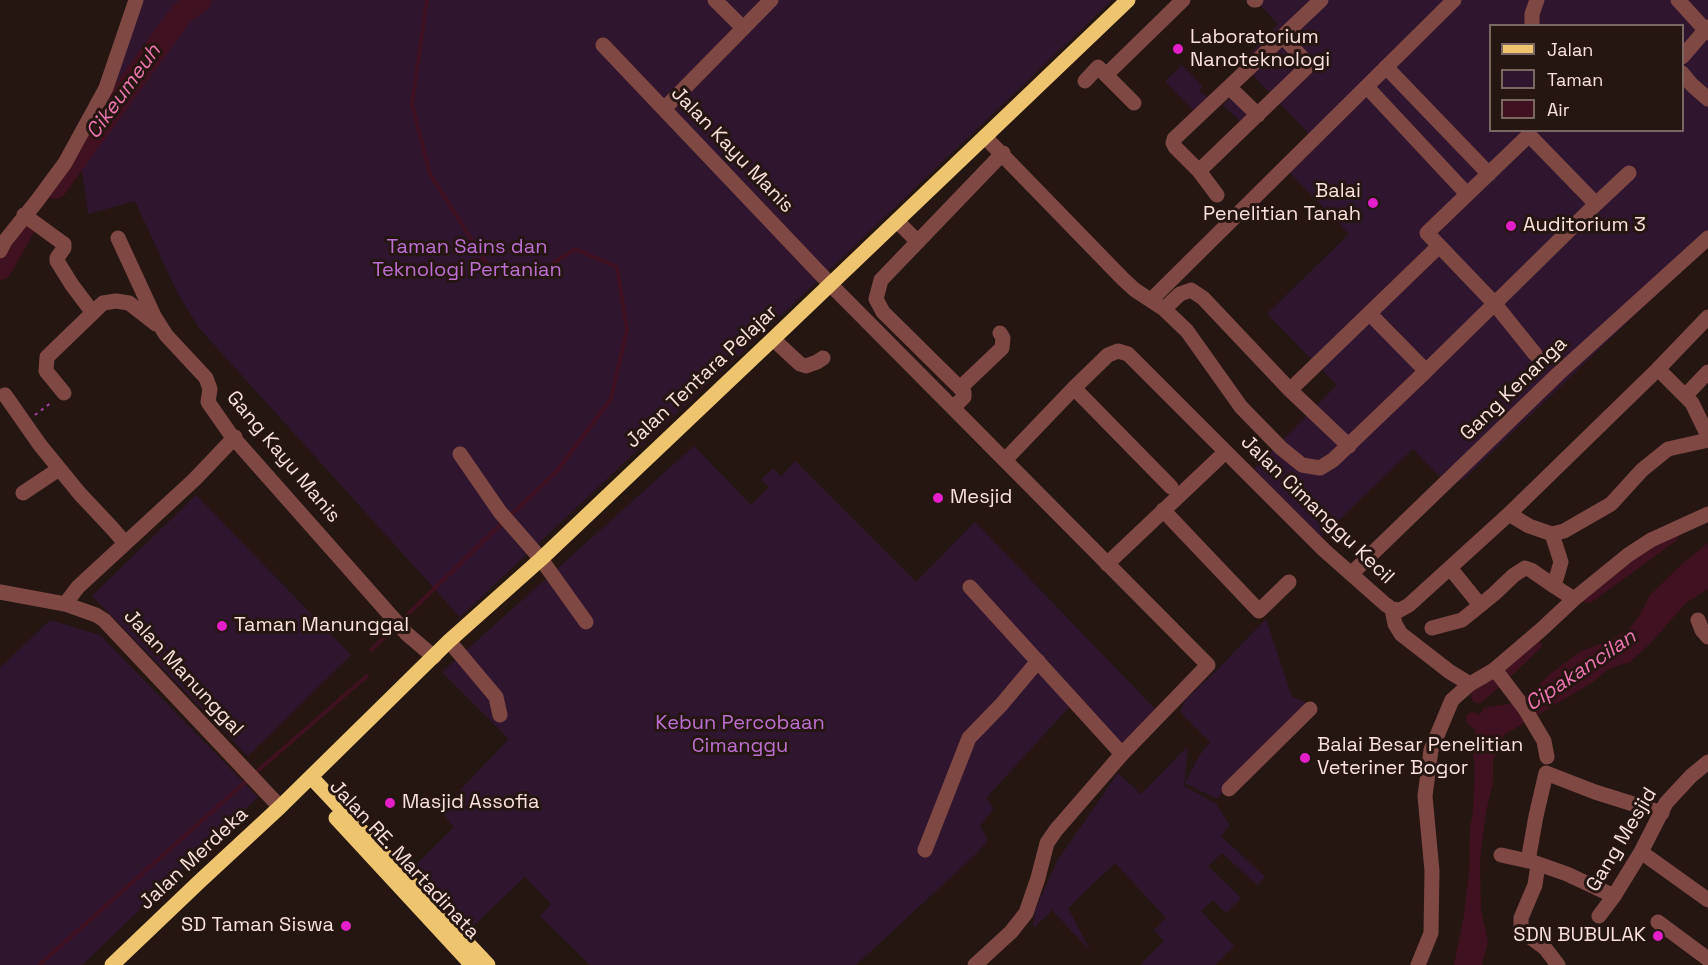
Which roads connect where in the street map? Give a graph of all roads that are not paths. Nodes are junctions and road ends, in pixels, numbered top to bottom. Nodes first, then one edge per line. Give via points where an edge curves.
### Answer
1 (136, 0) edge
2 (715, 0) edge
3 (771, 0) edge
4 (1128, 0) edge
5 (1183, 0) edge
6 (1322, 0) edge
7 (1454, 0) edge
8 (1538, 0) edge
9 (1678, 0) edge
10 (1532, 24) edge
11 (743, 28) junction
12 (1707, 30) edge
13 (1283, 37) junction
14 (603, 45) dead end
15 (1684, 56) edge
16 (1386, 67) junction
17 (1684, 74) edge
18 (1106, 75) junction
19 (1085, 81) dead end
20 (1229, 87) junction
21 (1367, 87) junction
22 (1406, 88) junction
23 (1708, 99) edge
24 (1134, 103) dead end
25 (1387, 108) junction
26 (664, 109) junction
27 (1427, 110) junction
28 (1258, 116) junction
29 (1407, 130) junction
30 (985, 137) junction
31 (1003, 153) junction
32 (1198, 171) junction
33 (1629, 173) dead end
34 (1489, 174) junction
35 (1467, 194) junction
36 (1217, 195) dead end
37 (1596, 204) junction
38 (24, 215) junction
39 (897, 221) junction
40 (1708, 237) edge
41 (118, 238) dead end
42 (918, 242) junction
43 (1439, 246) junction
44 (0, 251) edge
45 (831, 285) junction
46 (1494, 303) junction
47 (1157, 305) junction
48 (93, 313) junction
49 (1370, 314) junction
50 (1708, 317) edge
51 (161, 327) junction
52 (1000, 333) dead end
53 (773, 339) junction
54 (1535, 354) dead end
55 (823, 358) dead end
56 (1658, 369) junction
57 (1425, 371) junction
58 (1708, 372) edge
59 (960, 388) junction
60 (1074, 388) junction
61 (1290, 390) junction
62 (64, 393) road end
63 (5, 395) dead end
64 (1684, 396) junction
65 (953, 408) junction
66 (1708, 436) edge
67 (235, 437) junction
68 (1708, 440) edge
69 (1349, 446) junction
70 (460, 454) dead end
71 (1219, 458) dead end
72 (1005, 460) junction
73 (59, 469) junction
74 (1171, 487) dead end
75 (23, 493) dead end
76 (1163, 510) junction
77 (1509, 514) junction
78 (1708, 514) edge
79 (1552, 534) junction
80 (125, 543) junction
81 (541, 559) junction
82 (1107, 564) junction
83 (1450, 568) junction
84 (1351, 574) junction
85 (1289, 582) dead end
86 (1554, 586) junction
87 (970, 587) dead end
88 (0, 592) edge
89 (1574, 599) junction
90 (65, 604) junction
91 (1480, 605) junction
92 (1392, 609) junction
93 (1698, 620) dead end
94 (586, 622) dead end
95 (1432, 628) dead end
96 (1708, 637) edge
97 (449, 641) junction
98 (434, 657) junction
99 (1038, 661) junction
100 (1497, 673) junction
101 (1470, 684) junction
102 (1310, 710) dead end
103 (500, 716) dead end
104 (1122, 754) junction
105 (1547, 757) dead end
106 (1708, 762) edge
107 (308, 780) junction
108 (1229, 789) dead end
109 (280, 807) junction
110 (1662, 813) junction
111 (925, 850) dead end
112 (1641, 852) junction
113 (1501, 855) dead end
114 (1533, 862) junction
115 (397, 876) junction
116 (1614, 896) junction
117 (1708, 900) edge
118 (1599, 916) dead end
119 (1658, 922) dead end
120 (1708, 960) edge
121 (113, 965) edge
122 (472, 965) edge
123 (488, 965) edge
124 (975, 965) edge
125 (1418, 965) edge
126 (1558, 965) edge

1 - 38 street via 106,88 65,163
2 - 11 street
3 - 11 street
4 - 30 main road, Jalan Tentara Pelajar
5 - 18 street
6 - 13 street
7 - 16 street
8 - 10 street
9 - 12 street
11 - 26 street
12 - 15 street
13 - 20 street
13 - 28 street via 1309,65
14 - 26 street, Jalan Kayu Manis
16 - 21 street
16 - 22 street
17 - 23 street
18 - 19 street via 1098,68
18 - 24 street
20 - 28 street
20 - 32 street via 1174,139 1175,147
21 - 25 street
21 - 47 street
22 - 25 street
22 - 27 street
25 - 29 street
26 - 45 street, Jalan Kayu Manis
27 - 29 street
27 - 34 street
28 - 32 street
29 - 35 street
30 - 31 street
30 - 39 main road, Jalan Tentara Pelajar
31 - 42 street
31 - 47 street via 1135,291
32 - 36 street
33 - 37 street
34 - 35 street
34 - 37 street via 1529,135
35 - 43 street via 1427,233
37 - 46 street
38 - 44 street
38 - 48 street via 63,244 57,261
39 - 42 street
39 - 45 main road, Jalan Tentara Pelajar
40 - 84 street, Gang Kenanga via 1558,374
41 - 51 street, Gang Kayu Manis
42 - 59 street via 881,280 876,299 883,312
43 - 46 street
43 - 49 street
45 - 53 main road, Jalan Tentara Pelajar
45 - 65 street
46 - 54 street
46 - 57 street
47 - 61 street via 1191,291 1203,298
47 - 69 street via 1187,331 1240,407 1302,465 1320,468
48 - 51 street via 103,303 129,303
48 - 62 street via 47,357 46,371
49 - 57 street
49 - 61 street
50 - 56 street, Jalan Cimanggu Kecil
51 - 67 street, Gang Kayu Manis via 206,378 210,389 208,402
52 - 59 street via 1002,348
53 - 55 street via 800,364 806,366
53 - 81 main road, Jalan Tentara Pelajar
56 - 64 street
56 - 77 street, Jalan Cimanggu Kecil
57 - 69 street
58 - 64 street
59 - 65 street via 964,397
60 - 72 street, Jalan Cimanggu Kecil
60 - 74 street
60 - 84 street, Jalan Cimanggu Kecil via 1108,355 1118,351 1128,354
61 - 69 street
63 - 73 street
64 - 66 street via 1692,403
65 - 72 street
67 - 80 street
67 - 98 street, Gang Kayu Manis via 407,633
68 - 79 street via 1668,449 1611,504
70 - 81 street via 500,512
71 - 76 street
72 - 82 street
73 - 75 street
73 - 80 street
76 - 82 street
76 - 85 street via 1258,611
77 - 79 street
77 - 83 street, Jalan Cimanggu Kecil
78 - 89 street via 1651,540
79 - 86 street via 1561,562
80 - 90 street
81 - 94 street
81 - 97 main road, Jalan Tentara Pelajar
82 - 104 street via 1208,665
83 - 91 street
83 - 92 street, Jalan Cimanggu Kecil via 1409,605
84 - 92 street, Jalan Cimanggu Kecil
86 - 89 street
86 - 91 street via 1525,568
87 - 99 street
88 - 90 street, Jalan Manunggal
89 - 100 street
90 - 109 street, Jalan Manunggal via 104,620
91 - 95 street via 1462,620
92 - 101 street via 1401,634
93 - 96 street
97 - 98 main road, Jalan Tentara Pelajar
97 - 103 street via 496,697
98 - 107 main road, Jalan Tentara Pelajar
99 - 104 street
99 - 111 street via 969,738
100 - 101 street
100 - 105 street via 1544,741
101 - 125 street via 1452,700 1431,750 1425,796 1432,871 1431,933
102 - 108 street
104 - 124 street via 1047,843 1026,913
106 - 110 street, Gang Mesjid via 1666,803
107 - 109 main road, Jalan Merdeka
107 - 115 main road, Jalan RE. Martadinata
109 - 121 main road, Jalan Merdeka
110 - 112 street, Gang Mesjid
110 - 114 street via 1546,773 1536,816
112 - 116 street, Gang Mesjid
112 - 117 street
113 - 114 street
114 - 116 street
114 - 126 street via 1535,885 1521,926
115 - 122 main road, Jalan RE. Martadinata
115 - 123 main road, Jalan RE. Martadinata
116 - 118 street, Gang Mesjid
119 - 120 street

